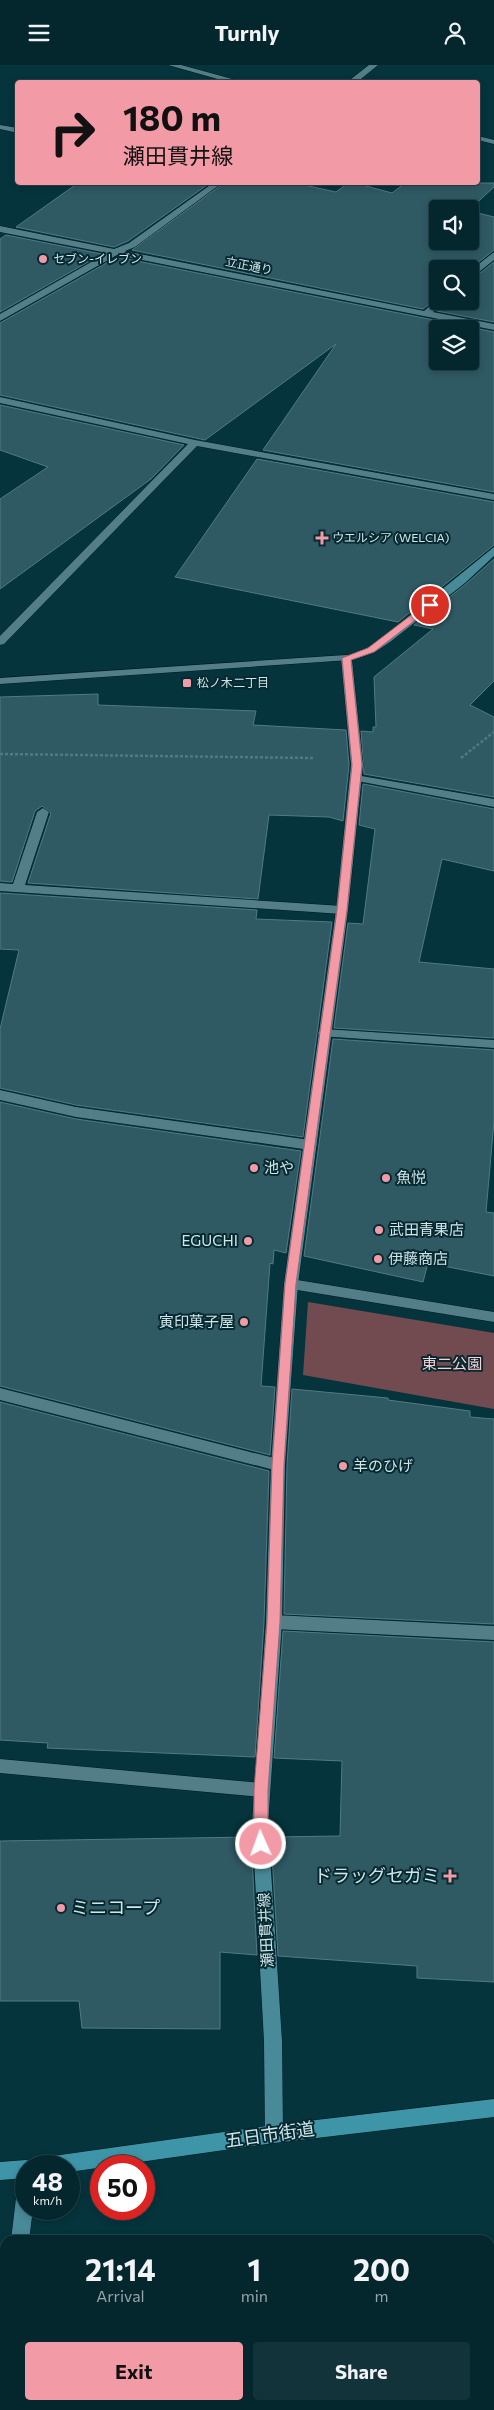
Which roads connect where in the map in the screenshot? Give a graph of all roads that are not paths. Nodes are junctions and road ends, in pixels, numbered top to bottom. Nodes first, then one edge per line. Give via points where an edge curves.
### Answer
1 (172, 65) edge
2 (374, 65) edge
3 (230, 80) edge
4 (354, 80) edge
5 (0, 127) edge
6 (15, 130) edge
7 (480, 138) edge
8 (494, 142) edge
9 (215, 185) edge
10 (0, 229) edge
11 (115, 252) junction
12 (494, 255) edge
13 (479, 268) edge
14 (430, 310) edge
15 (427, 313) junction
16 (0, 318) edge
17 (494, 327) edge
18 (0, 400) edge
19 (195, 443) junction
20 (494, 497) edge
21 (494, 550) edge
22 (0, 642) edge
23 (346, 658) junction
24 (0, 681) edge
25 (356, 771) junction
26 (494, 803) edge
27 (42, 812) dead end
28 (0, 887) edge
29 (18, 888) junction
30 (342, 910) junction
31 (324, 1033) junction
32 (494, 1044) edge
33 (0, 1095) edge
34 (310, 1145) junction
35 (291, 1284) junction
36 (494, 1317) edge
37 (0, 1394) edge
38 (278, 1465) junction
39 (274, 1622) junction
40 (494, 1633) edge
41 (0, 1766) edge
42 (261, 1790) junction
43 (494, 2108) edge
44 (274, 2134) junction
45 (80, 2161) edge
46 (15, 2170) edge
47 (0, 2171) edge
48 (22, 2220) edge
49 (21, 2235) edge

1 - 3 street
2 - 4 street
5 - 6 street
7 - 8 street
9 - 11 street via 132,245
10 - 11 street, 立正通り
11 - 15 street, 立正通り
11 - 16 street
12 - 13 street
14 - 15 street
15 - 17 street, 立正通り
18 - 19 street
19 - 20 street
19 - 22 street
21 - 23 main road via 461,581 386,640 371,650
23 - 24 street
23 - 25 main road, 瀬田貫井線
25 - 26 street
25 - 30 main road, 瀬田貫井線
27 - 29 street
28 - 29 street
29 - 30 street
30 - 31 main road, 瀬田貫井線
31 - 32 street
31 - 34 main road, 瀬田貫井線
33 - 34 street via 76,1112
34 - 35 main road, 瀬田貫井線
35 - 36 street
35 - 38 main road, 瀬田貫井線
37 - 38 street
38 - 39 main road, 瀬田貫井線
39 - 40 street
39 - 42 main road, 瀬田貫井線
41 - 42 street
42 - 44 main road, 瀬田貫井線
43 - 44 main road, 五日市街道
44 - 45 main road, 五日市街道
46 - 47 main road
48 - 49 main road

